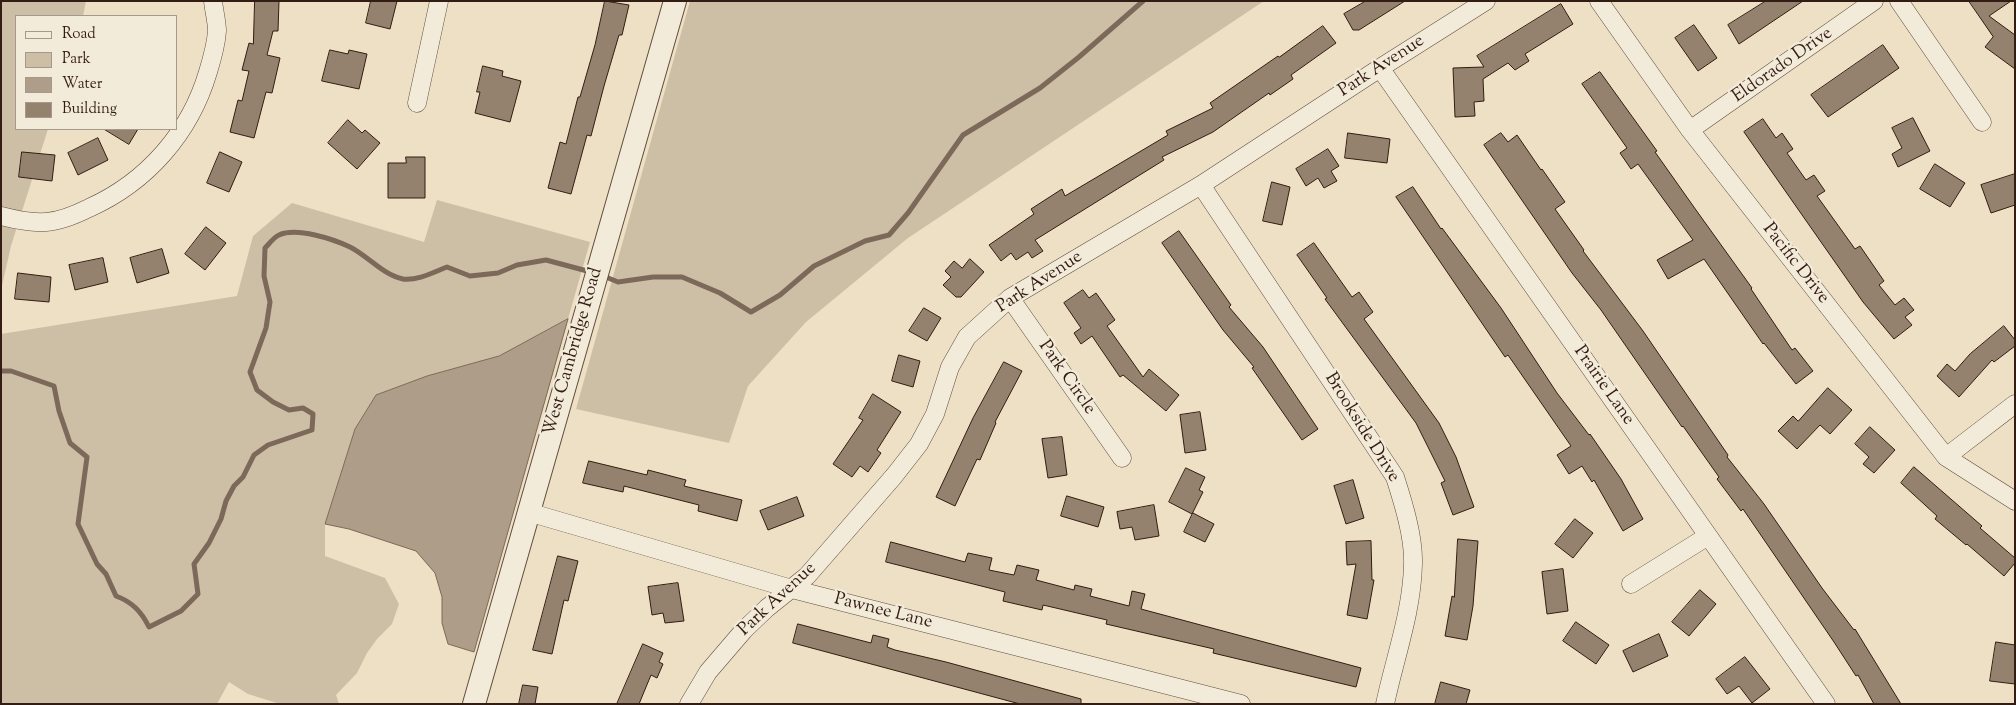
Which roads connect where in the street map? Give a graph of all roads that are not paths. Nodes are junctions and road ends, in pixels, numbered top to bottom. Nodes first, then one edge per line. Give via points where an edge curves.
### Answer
1 (213, 1) edge
2 (439, 1) edge
3 (675, 1) edge
4 (1486, 1) edge
5 (1599, 1) edge
6 (1874, 1) edge
7 (1899, 1) edge
8 (1380, 68) junction
9 (417, 103) dead end
10 (1982, 122) dead end
11 (1690, 130) junction
12 (1201, 185) junction
13 (1, 216) edge
14 (1010, 298) junction
15 (2015, 404) edge
16 (1946, 457) junction
17 (1122, 458) dead end
18 (2015, 501) edge
19 (528, 512) junction
20 (1708, 536) junction
21 (1631, 584) dead end
22 (792, 589) junction
23 (474, 704) edge
24 (688, 704) edge
25 (1241, 704) edge
26 (1385, 704) edge
27 (1826, 704) edge

1 - 13 street via 217,31 203,89 181,131 157,161 107,200 76,214 47,222
2 - 9 street
3 - 19 street, West Cambridge Road
4 - 8 street, Park Avenue
5 - 11 street, Pacific Drive
6 - 11 street, Eldorado Drive
7 - 10 street
8 - 12 street, Park Avenue
8 - 20 street, Prairie Lane
11 - 16 street, Pacific Drive
12 - 14 street, Park Avenue
12 - 26 street, Brookside Drive via 1395,477 1414,562 1407,620
14 - 17 street, Park Circle
14 - 22 street, Park Avenue via 967,337 950,367 935,414 919,444 807,576
15 - 16 street
16 - 18 street, Pacific Drive
19 - 22 street, Pawnee Lane
19 - 23 street, West Cambridge Road
20 - 21 street
20 - 27 street, Prairie Lane
22 - 24 street, Park Avenue via 744,630 708,672
22 - 25 street, Pawnee Lane

